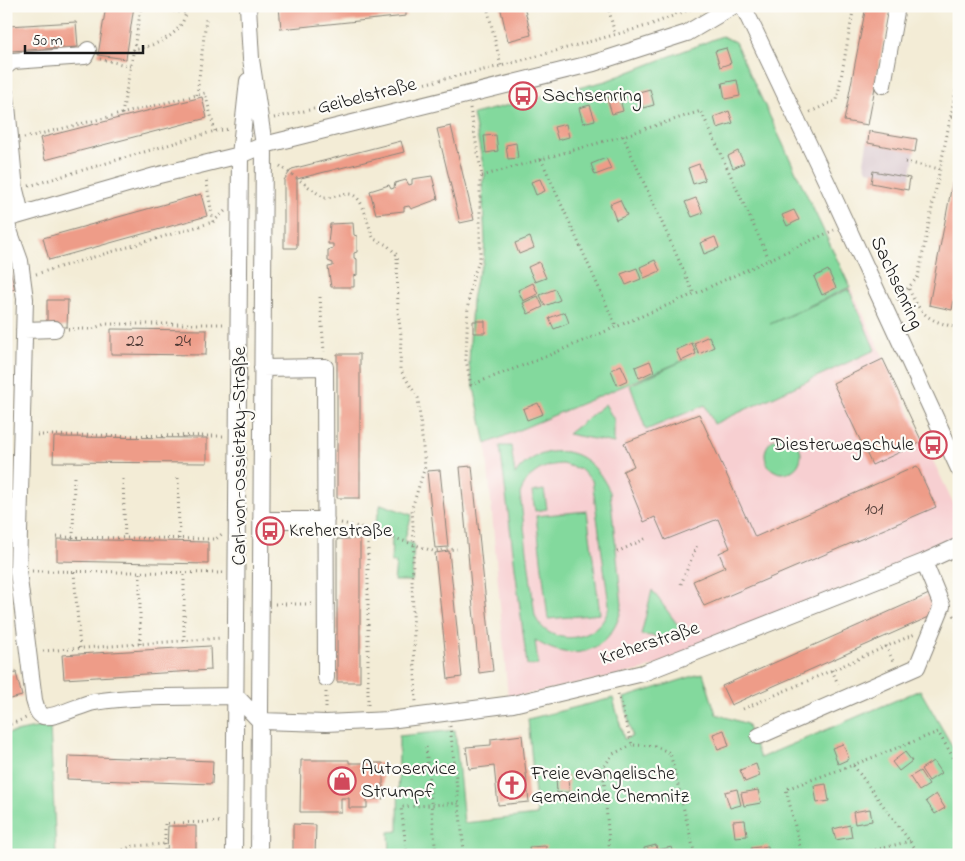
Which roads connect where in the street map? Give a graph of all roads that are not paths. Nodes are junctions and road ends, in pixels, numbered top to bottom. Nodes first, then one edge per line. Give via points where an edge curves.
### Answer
1 (248, 6) edge
2 (733, 6) edge
3 (743, 6) edge
4 (897, 6) edge
5 (87, 53) road end
6 (251, 59) junction
7 (6, 66) edge
8 (883, 84) dead end
9 (6, 95) edge
10 (264, 149) junction
11 (240, 155) junction
12 (11, 218) edge
13 (24, 330) junction
14 (55, 330) road end
15 (262, 368) junction
16 (13, 469) edge
17 (959, 469) edge
18 (261, 520) junction
19 (326, 520) junction
20 (959, 546) edge
21 (924, 562) junction
22 (326, 678) road end
23 (236, 696) junction
24 (260, 721) junction
25 (759, 736) dead end
26 (234, 855) edge
27 (259, 855) edge

1 - 6 street, Carl-von-Ossietzky-Straße
2 - 10 street, Geibelstraße via 687,33 594,63
3 - 17 street, Sachsenring
4 - 8 street
5 - 7 street via 13,61
6 - 10 street, Carl-von-Ossietzky-Straße
6 - 11 street, Carl-von-Ossietzky-Straße via 233,125
9 - 12 street via 15,190
10 - 11 street, Geibelstraße
10 - 15 street, Carl-von-Ossietzky-Straße
11 - 12 street, Geibelstraße
11 - 23 street, Carl-von-Ossietzky-Straße
12 - 13 street via 23,277
13 - 14 street
13 - 16 street via 21,434
15 - 18 street, Carl-von-Ossietzky-Straße
15 - 19 street via 325,367
16 - 23 street via 18,571 28,660 36,708 43,716 104,701
18 - 19 street
18 - 24 street, Carl-von-Ossietzky-Straße
19 - 22 street
20 - 21 street, Kreherstraße
21 - 24 street, Kreherstraße via 643,673 514,704 368,721
21 - 25 street via 942,606 917,667
23 - 24 street
23 - 26 street, Carl-von-Ossietzky-Straße
24 - 27 street, Carl-von-Ossietzky-Straße

